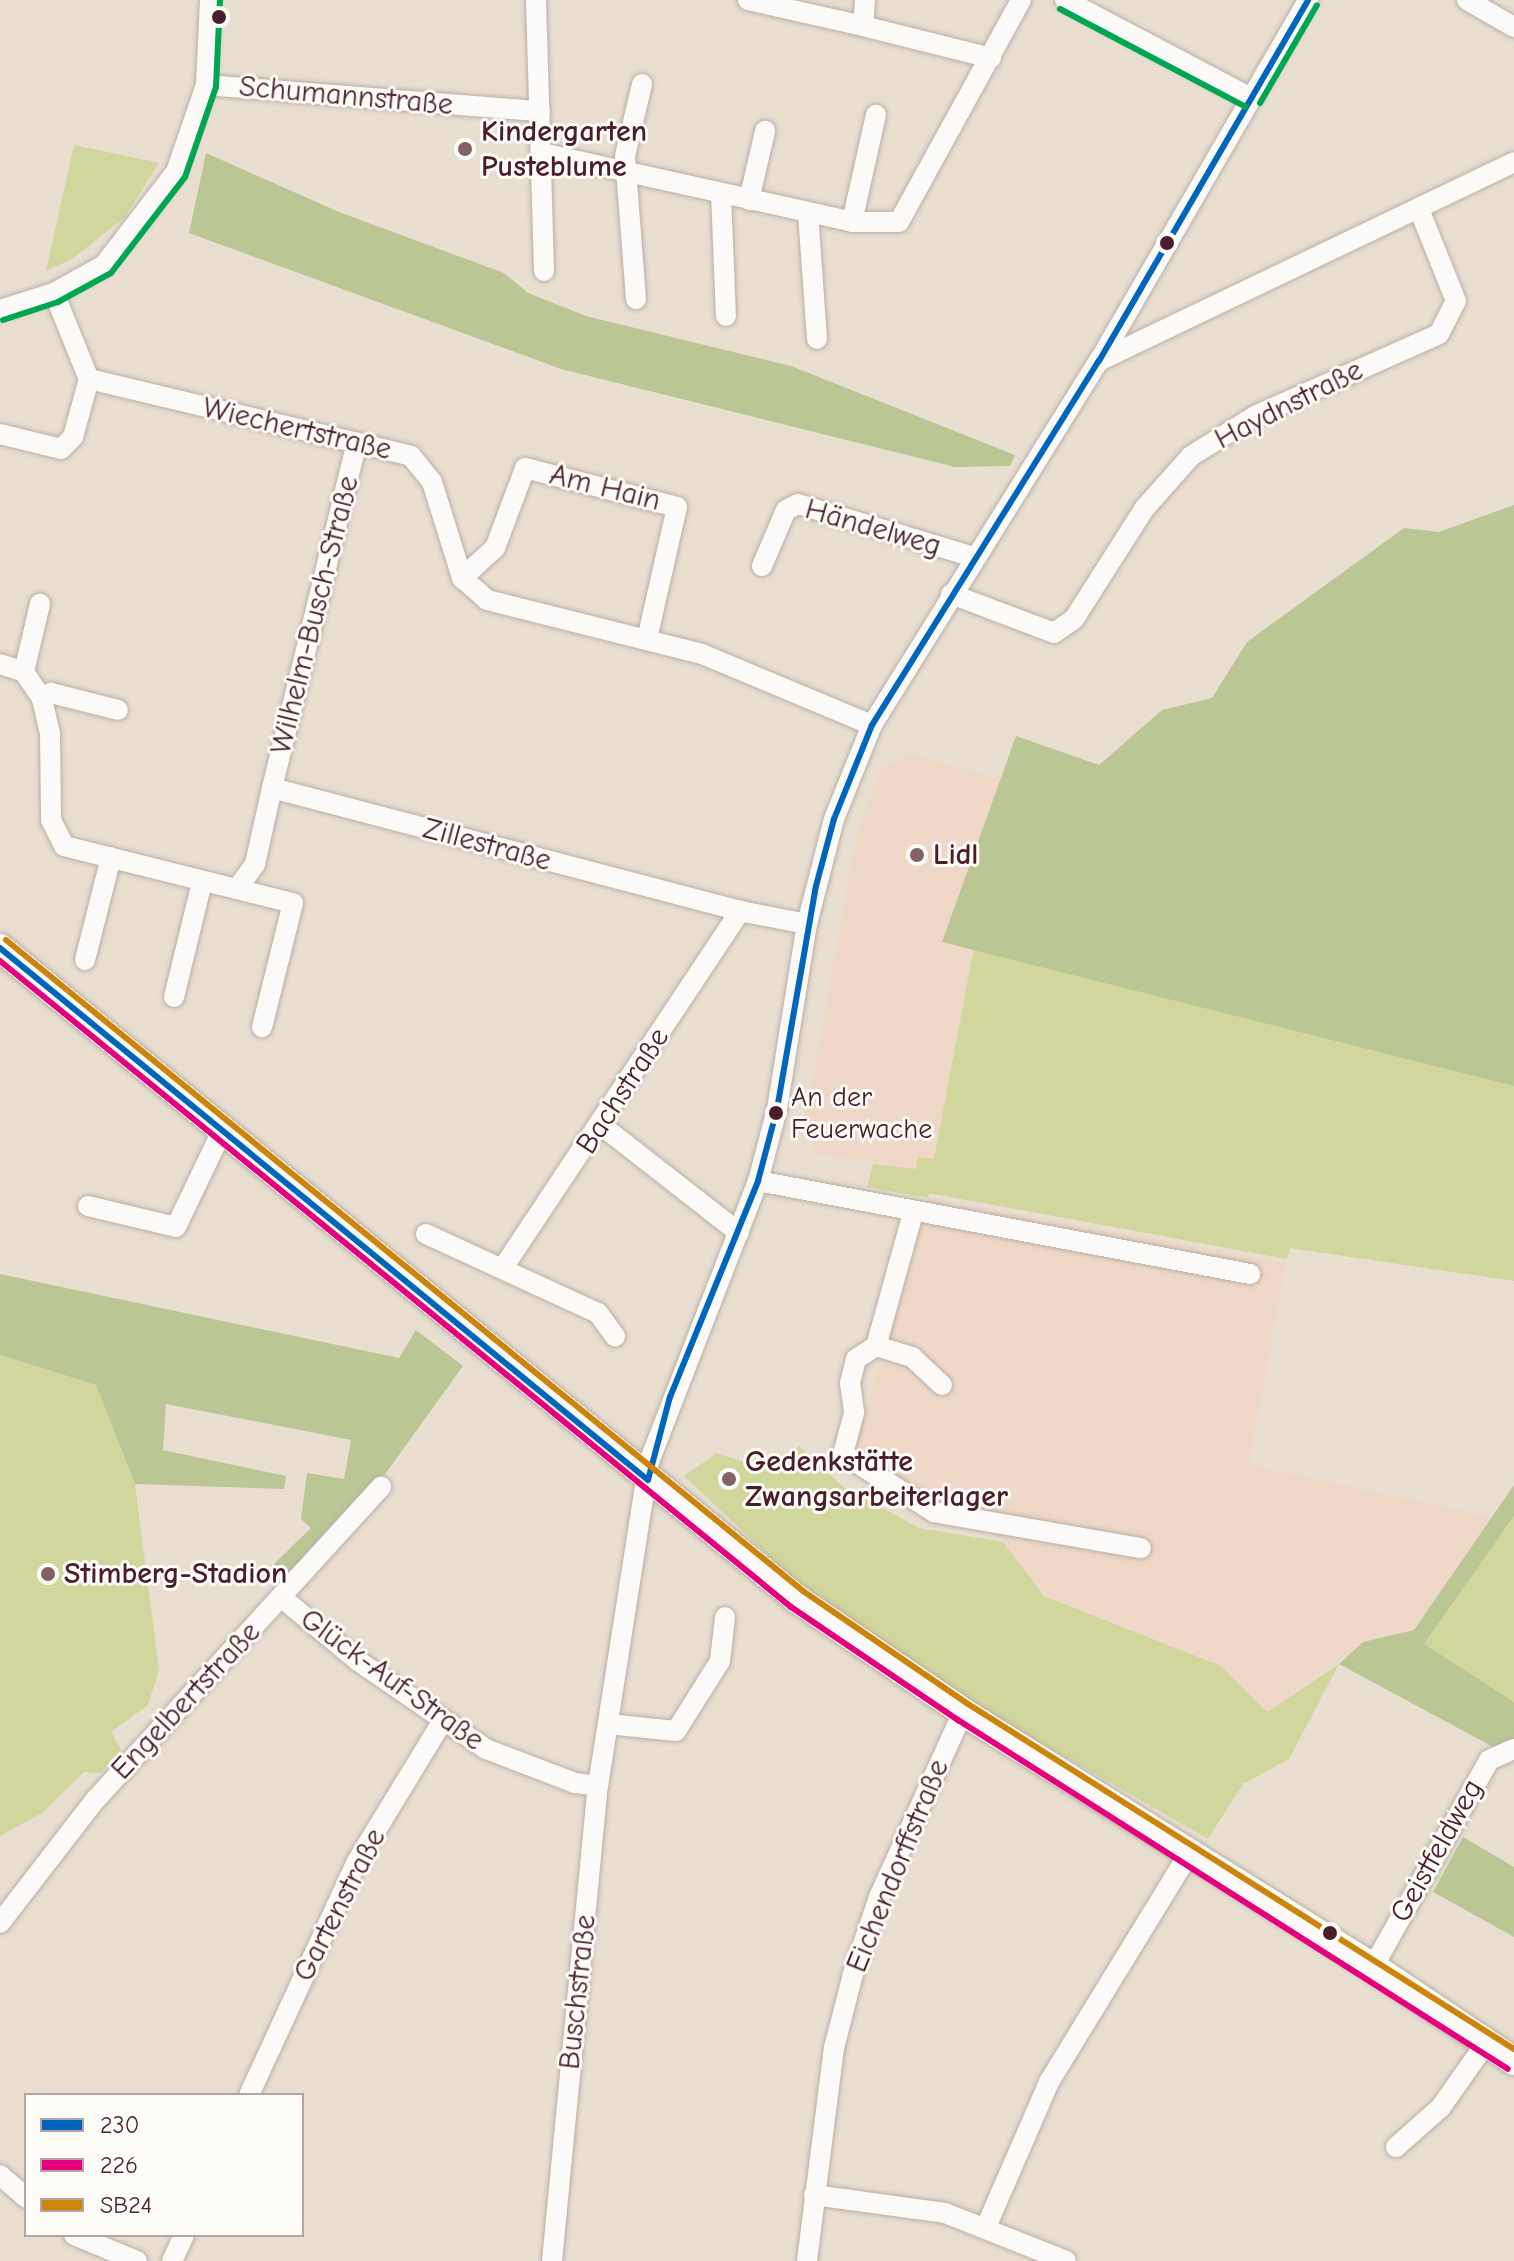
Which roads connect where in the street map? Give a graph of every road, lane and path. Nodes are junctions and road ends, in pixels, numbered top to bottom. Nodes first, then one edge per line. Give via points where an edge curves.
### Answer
1 (210, 0) edge
2 (536, 0) edge
3 (748, 0) edge
4 (865, 0) edge
5 (1021, 0) edge
6 (1065, 0) edge
7 (1308, 0) edge
8 (1467, 0) edge
9 (863, 26) junction
10 (1514, 27) edge
11 (991, 58) junction
12 (642, 84) dead end
13 (206, 85) junction
14 (1251, 98) junction
15 (540, 111) junction
16 (876, 115) dead end
17 (765, 131) dead end
18 (542, 153) junction
19 (1514, 162) edge
20 (630, 173) junction
21 (721, 193) junction
22 (749, 200) junction
23 (1419, 209) junction
24 (808, 213) junction
25 (852, 222) junction
26 (544, 271) dead end
27 (54, 293) junction
28 (636, 299) dead end
29 (0, 310) edge
30 (726, 316) dead end
31 (817, 339) dead end
32 (1099, 361) junction
33 (89, 379) junction
34 (0, 434) edge
35 (357, 442) junction
36 (974, 557) junction
37 (762, 566) dead end
38 (462, 578) junction
39 (951, 594) junction
40 (40, 604) dead end
41 (647, 639) junction
42 (0, 664) edge
43 (24, 672) junction
44 (42, 699) junction
45 (118, 710) dead end
46 (872, 725) junction
47 (272, 788) junction
48 (111, 857) junction
49 (202, 882) junction
50 (237, 889) junction
51 (740, 911) junction
52 (807, 924) junction
53 (0, 948) edge
54 (85, 960) dead end
55 (174, 997) dead end
56 (262, 1027) dead end
57 (601, 1125) junction
58 (222, 1131) junction
59 (758, 1181) junction
60 (88, 1206) dead end
61 (913, 1213) junction
62 (739, 1233) junction
63 (426, 1234) dead end
64 (503, 1268) junction
65 (1250, 1274) dead end
66 (615, 1336) dead end
67 (876, 1346) junction
68 (942, 1385) dead end
69 (648, 1480) junction
70 (381, 1487) dead end
71 (1141, 1548) dead end
72 (281, 1597) junction
73 (725, 1617) dead end
74 (963, 1712) junction
75 (442, 1722) junction
76 (608, 1724) junction
77 (1514, 1749) edge
78 (598, 1786) junction
79 (1190, 1852) junction
80 (0, 1923) edge
81 (1373, 1967) junction
82 (1486, 2043) junction
83 (1514, 2061) edge
84 (250, 2093) edge
85 (1396, 2147) dead end
86 (0, 2175) edge
87 (814, 2195) junction
88 (24, 2196) edge
89 (986, 2227) junction
90 (79, 2237) edge
91 (183, 2237) edge
92 (1060, 2259) edge
93 (137, 2261) edge
94 (172, 2261) edge
95 (552, 2261) edge
96 (807, 2261) edge

1 - 13 street
2 - 15 street
3 - 9 street
4 - 9 street
5 - 11 street
6 - 14 street
7 - 14 street
8 - 10 street
9 - 11 street
11 - 25 street via 899,222
12 - 20 street via 625,156
13 - 15 street, Schumannstraße
13 - 27 street via 194,130 166,187 104,265
14 - 32 street
15 - 18 street
16 - 25 street
17 - 22 street
18 - 20 street
18 - 26 street
19 - 23 street
20 - 21 street
20 - 28 street
21 - 22 street
21 - 30 street
22 - 24 street
23 - 32 street
23 - 39 street, Haydnstraße via 1456,301 1439,334 1255,416 1191,456 1144,509 1074,619 1054,633
24 - 25 street
24 - 31 street
27 - 29 street
27 - 33 street
32 - 36 street
33 - 34 street via 73,437 61,449
33 - 35 street, Wiechertstraße
35 - 38 street, Wiechertstraße via 411,456 432,482
35 - 47 street, Wilhelm-Busch-Straße
36 - 37 street, Händelweg via 798,504 786,510
36 - 39 street
38 - 41 street via 487,600 505,607
38 - 41 street, Am Hain via 495,548 525,468 677,507
39 - 46 street
40 - 43 street
41 - 46 street via 702,654
42 - 43 street
43 - 44 street
44 - 45 street via 51,693
44 - 48 street via 50,733 51,820 64,846
46 - 52 street via 834,819
47 - 50 street via 255,864
47 - 51 street, Zillestraße
48 - 49 street
48 - 54 street
49 - 50 street
49 - 55 street
50 - 56 street via 293,903
51 - 52 street, Zillestraße
51 - 57 street, Bachstraße
52 - 59 street via 777,1109
53 - 58 main road
57 - 62 street
57 - 64 street, Bachstraße
58 - 60 street via 176,1227
58 - 69 main road
59 - 61 street
59 - 62 street
61 - 65 street
61 - 67 street
62 - 69 street via 670,1397
63 - 64 street
64 - 66 street via 598,1313
67 - 68 street via 912,1357
67 - 71 street via 856,1359 850,1383 854,1413 843,1454 934,1512
69 - 74 main road via 797,1599
69 - 76 street, Buschstraße
70 - 72 street, Engelbertstraße
72 - 75 street, Glück-Auf-Straße
72 - 80 street, Engelbertstraße via 96,1799
73 - 76 street via 720,1661 676,1731
74 - 79 main road
74 - 87 street, Eichendorffstraße via 879,1897 853,1974 834,2048
75 - 78 street, Glück-Auf-Straße via 523,1766
75 - 84 street, Gartenstraße via 356,1863
76 - 78 street, Buschstraße
77 - 81 street, Geistfeldweg via 1489,1760
78 - 95 street, Buschstraße
79 - 81 main road
79 - 89 street via 1049,2082
81 - 82 main road
82 - 83 main road
82 - 85 street via 1441,2107
86 - 88 street
87 - 89 street via 945,2213
87 - 96 street, Eichendorffstraße
89 - 92 street
90 - 93 street
91 - 94 street

